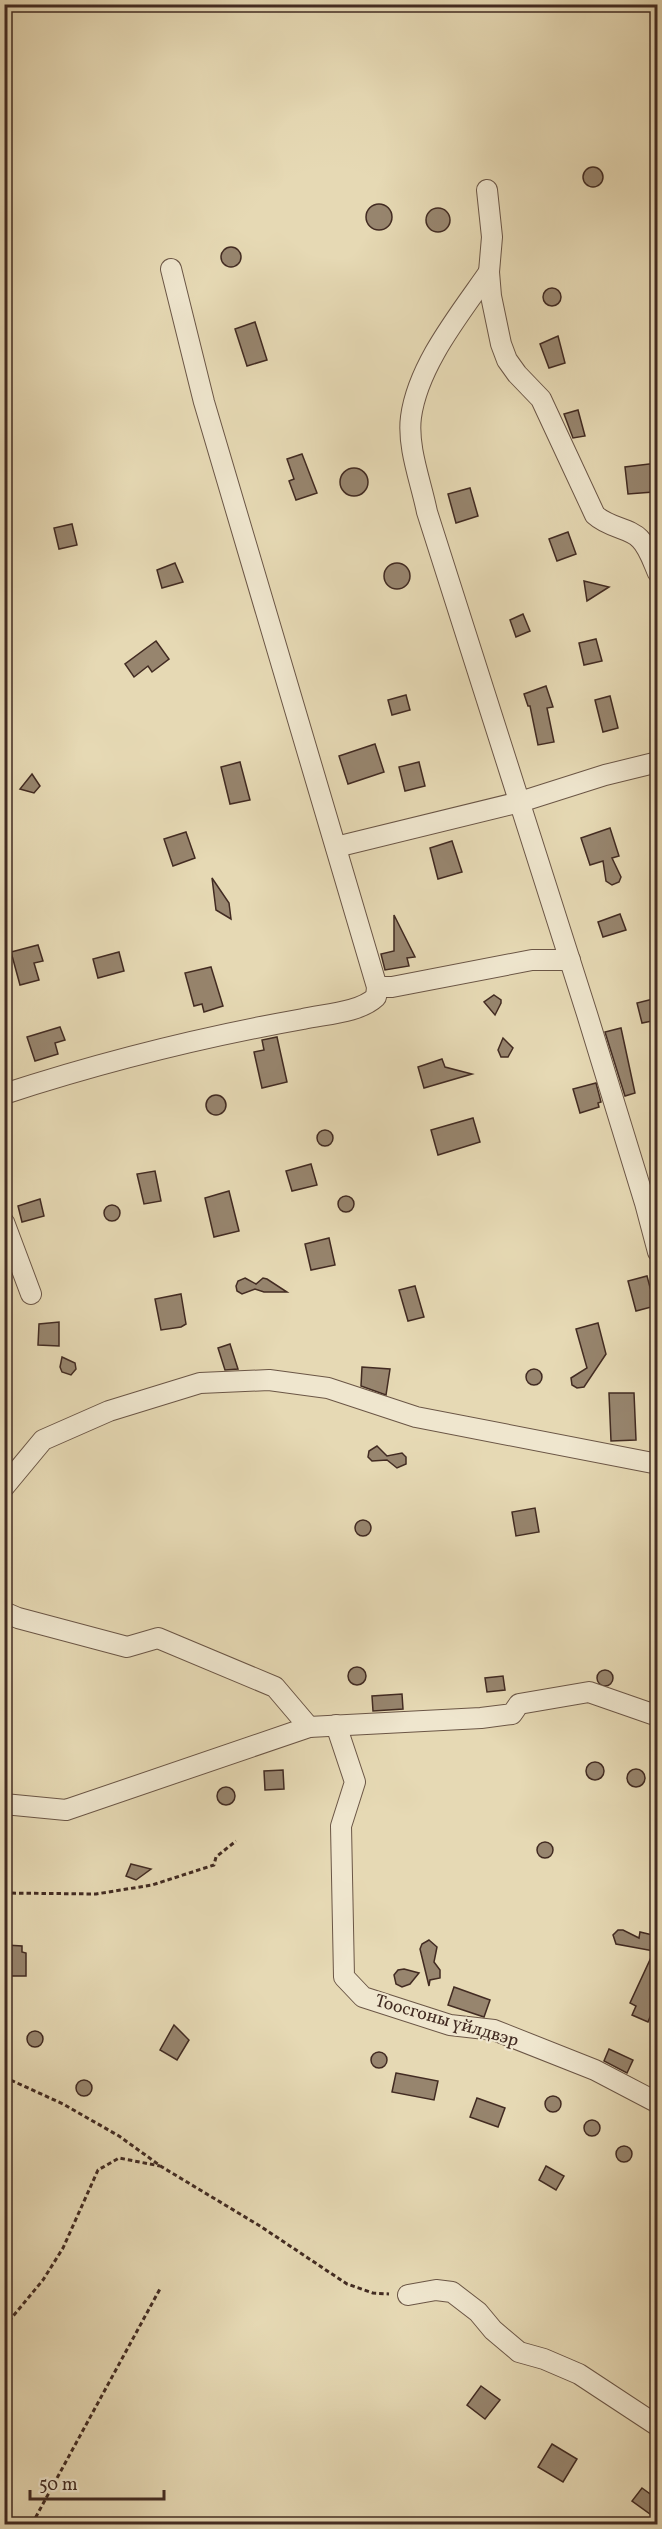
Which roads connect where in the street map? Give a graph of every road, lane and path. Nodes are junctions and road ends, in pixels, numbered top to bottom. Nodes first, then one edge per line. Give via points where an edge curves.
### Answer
1 (488, 190) dead end
2 (171, 269) dead end
3 (489, 272) junction
4 (657, 573) edge
5 (657, 762) edge
6 (520, 802) junction
7 (336, 847) junction
8 (570, 960) junction
9 (377, 987) junction
10 (4, 1094) edge
11 (4, 1222) edge
12 (657, 1252) edge
13 (31, 1294) dead end
14 (657, 1464) edge
15 (4, 1487) edge
16 (4, 1612) edge
17 (657, 1716) edge
18 (336, 1725) junction
19 (309, 1727) junction
20 (4, 1804) edge
21 (236, 1841) dead end
22 (4, 1893) edge
23 (4, 2077) edge
24 (657, 2103) edge
25 (162, 2167) junction
26 (161, 2287) dead end
27 (408, 2295) joint
28 (4, 2327) edge
29 (657, 2426) edge
30 (32, 2524) edge

1 - 3 street via 492,237
2 - 7 street via 204,402
3 - 4 street via 507,360 541,399 595,515 607,525 639,537
3 - 6 street via 443,338 423,378 411,417 411,439 427,512
5 - 6 street
6 - 7 street
6 - 8 street
7 - 9 street
8 - 9 street via 532,960
8 - 12 street
9 - 10 street via 370,1003 177,1044
11 - 13 street
14 - 15 street via 416,1417 328,1388 268,1380 200,1383 108,1411 44,1440
16 - 19 street via 127,1647 158,1638 275,1687
17 - 18 street via 589,1692 519,1704 512,1714 482,1718
18 - 19 street
18 - 24 street, Тоосгоны үйлдвэр via 355,1782 341,1826 344,1977 363,1997 450,2025 494,2030 595,2070
19 - 20 street via 66,1810
21 - 22 path via 216,1857 214,1865 152,1885 96,1894
23 - 25 path via 63,2104 119,2136
25 - 27 path via 347,2284 373,2293
25 - 28 path via 119,2158 98,2170 44,2280
26 - 30 path
27 - 29 street via 436,2290 452,2292 519,2352 579,2374

